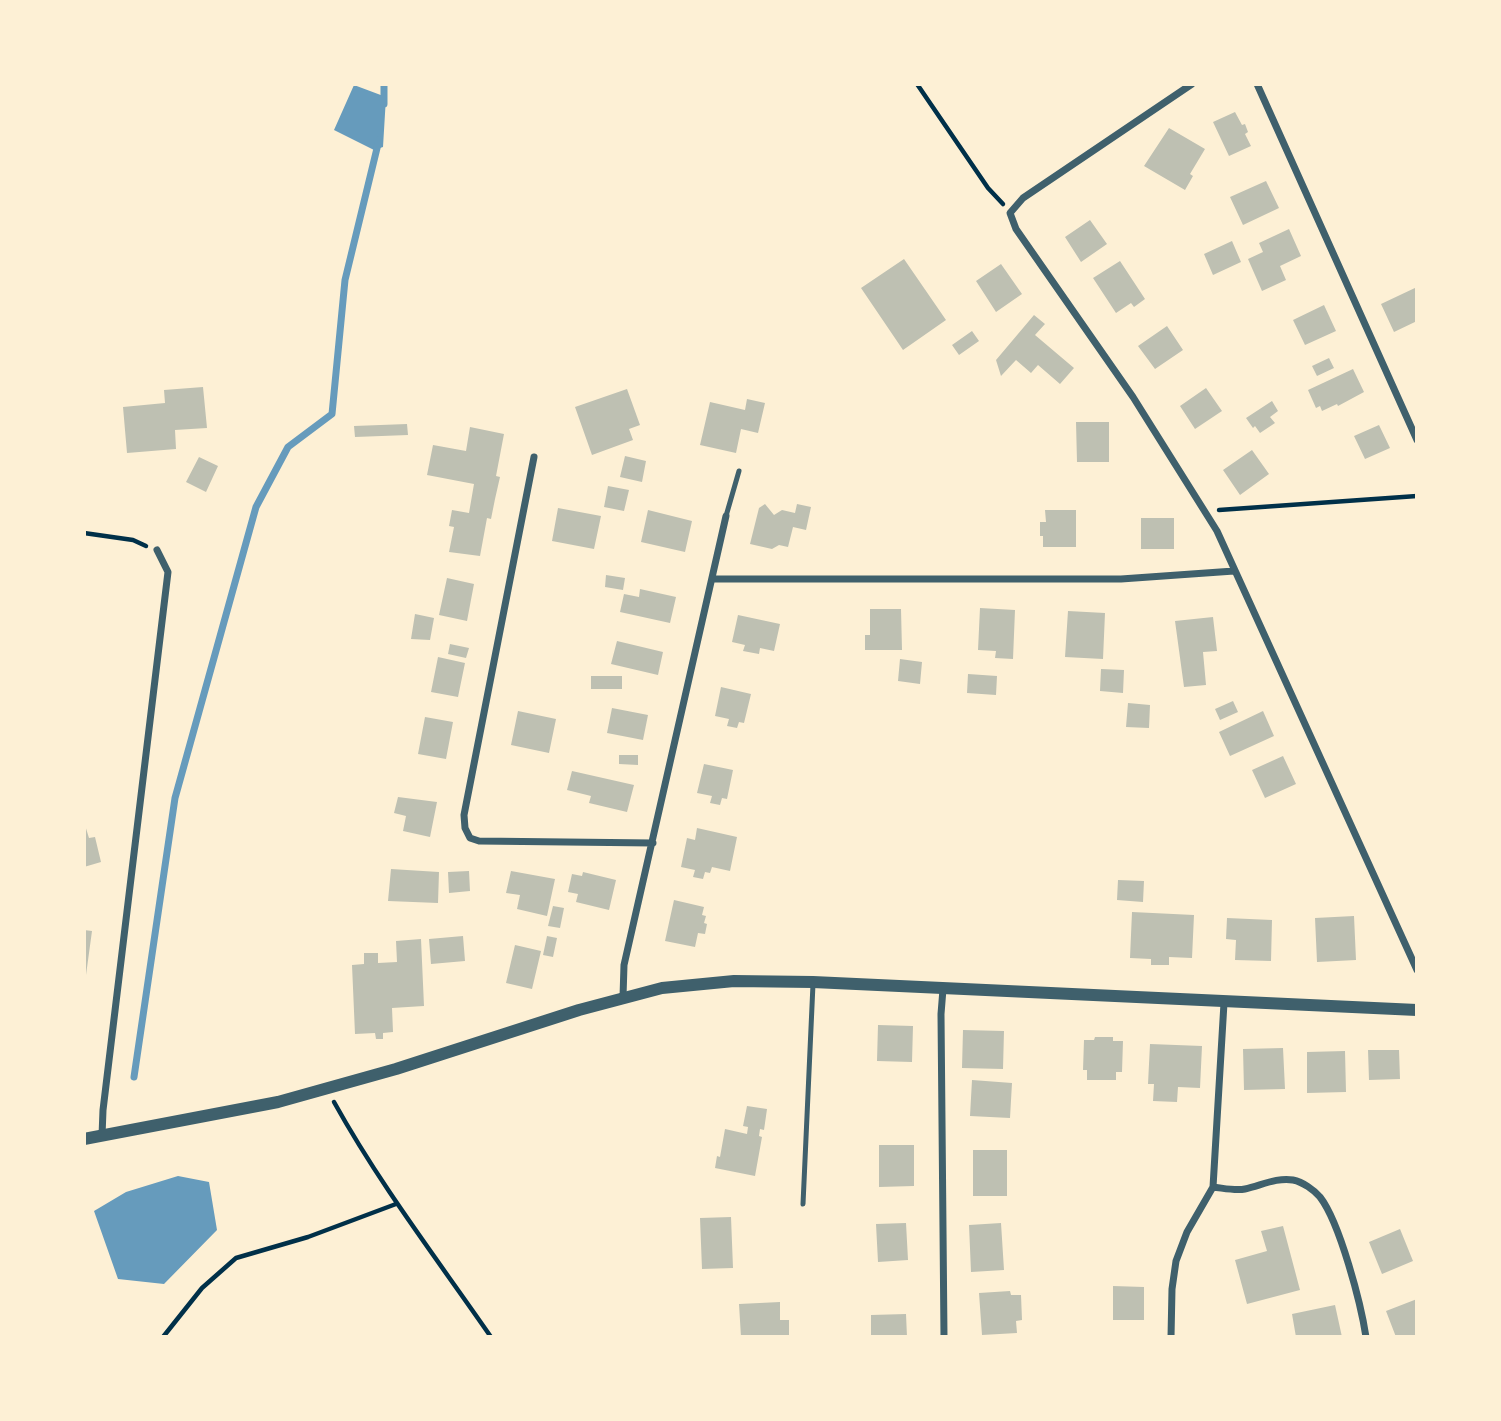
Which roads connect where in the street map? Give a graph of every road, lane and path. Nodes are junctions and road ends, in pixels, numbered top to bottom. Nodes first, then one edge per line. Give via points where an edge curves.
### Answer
1 (917, 84) edge
2 (1192, 84) edge
3 (1257, 84) edge
4 (1010, 213) junction
5 (1417, 440) edge
6 (534, 457) dead end
7 (739, 471) dead end
8 (1417, 496) edge
9 (1206, 511) junction
10 (726, 516) joint
11 (84, 533) edge
12 (157, 550) joint
13 (1234, 571) junction
14 (712, 579) junction
15 (653, 843) junction
16 (1417, 970) edge
17 (813, 982) junction
18 (943, 989) junction
19 (623, 998) junction
20 (1224, 1003) junction
21 (1417, 1010) edge
22 (327, 1089) junction
23 (102, 1136) junction
24 (84, 1139) edge
25 (1213, 1187) junction
26 (396, 1204) junction
27 (803, 1205) dead end
28 (163, 1337) edge
29 (491, 1337) edge
30 (944, 1337) edge
31 (1171, 1337) edge
32 (1366, 1337) edge

1 - 4 path
2 - 4 street via 1023,198
3 - 5 street
4 - 9 street
6 - 15 street via 465,828 470,838 479,841
7 - 10 lane
8 - 9 path
9 - 13 street
10 - 14 street
11 - 12 path via 133,540
12 - 23 street via 168,572
13 - 14 street via 1121,579
13 - 16 street
14 - 15 street
15 - 19 street via 624,965
17 - 18 street
17 - 19 street via 734,981 662,988
17 - 27 lane
18 - 20 street
18 - 30 street
19 - 22 street
20 - 21 street
20 - 25 street
22 - 23 street
22 - 26 path
23 - 24 street
25 - 31 street via 1187,1232 1177,1261
25 - 32 street via 1241,1190 1294,1180 1319,1196 1329,1211 1350,1272
26 - 28 path via 236,1258 202,1288
26 - 29 path

